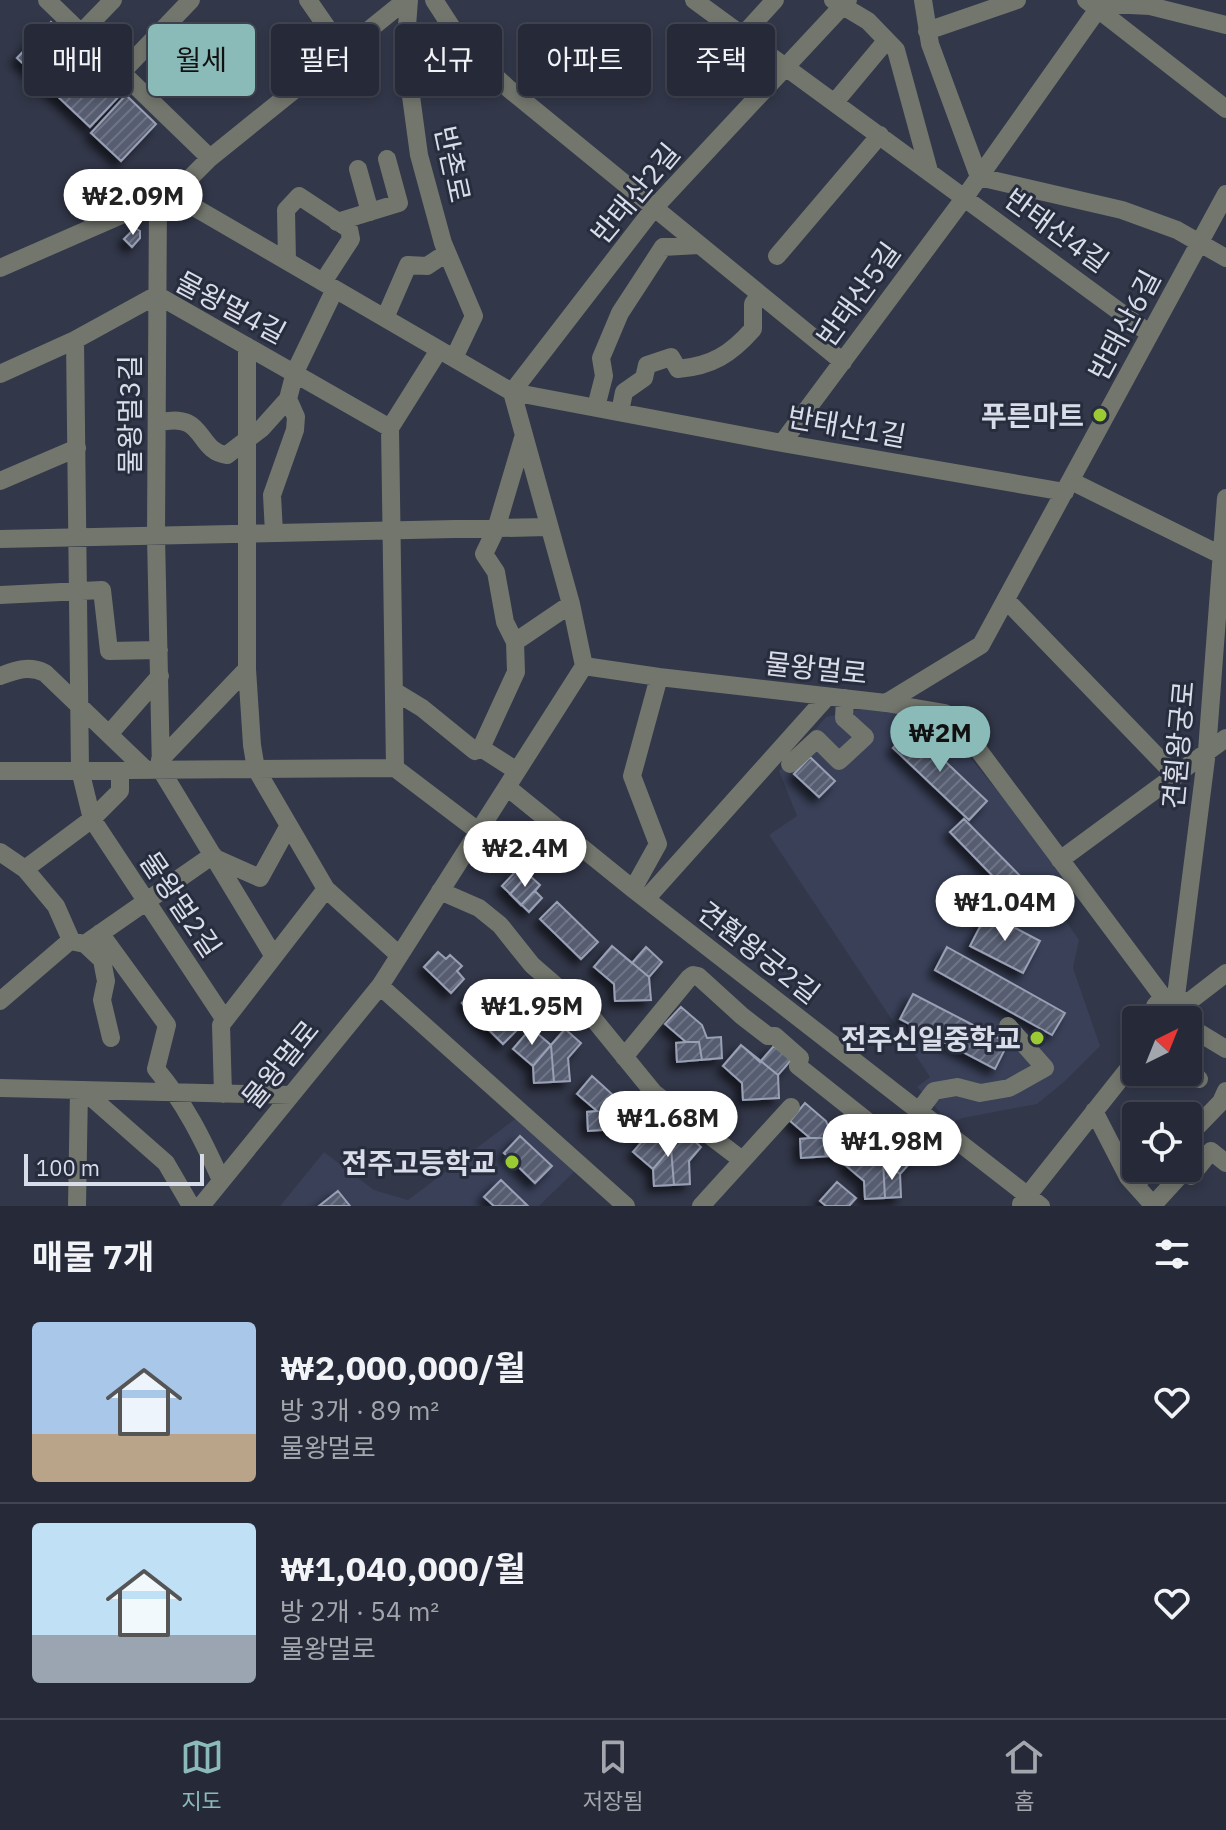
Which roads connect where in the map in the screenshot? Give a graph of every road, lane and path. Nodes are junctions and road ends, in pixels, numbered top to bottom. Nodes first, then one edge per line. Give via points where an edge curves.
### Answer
1 (47, 0) edge
2 (113, 0) edge
3 (191, 0) edge
4 (308, 0) edge
5 (408, 0) edge
6 (434, 0) edge
7 (694, 0) edge
8 (775, 0) edge
9 (923, 0) edge
10 (1017, 0) edge
11 (841, 2) edge
12 (1091, 4) edge
13 (72, 24) edge
14 (90, 24) edge
15 (325, 24) edge
16 (378, 24) edge
17 (728, 24) edge
18 (753, 24) edge
19 (1226, 25) edge
20 (927, 31) junction
21 (891, 45) junction
22 (775, 59) edge
23 (132, 62) edge
24 (786, 67) junction
25 (132, 82) edge
26 (288, 96) edge
27 (835, 102) junction
28 (1226, 109) edge
29 (880, 135) junction
30 (210, 158) junction
31 (387, 159) dead end
32 (358, 169) dead end
33 (929, 171) junction
34 (979, 177) junction
35 (1226, 194) edge
36 (965, 197) junction
37 (158, 199) junction
38 (654, 208) junction
39 (370, 212) junction
40 (337, 222) junction
41 (699, 245) junction
42 (1199, 245) junction
43 (441, 251) junction
44 (777, 256) dead end
45 (1226, 258) edge
46 (287, 261) junction
47 (0, 268) edge
48 (329, 286) junction
49 (760, 294) junction
50 (157, 295) junction
51 (385, 318) junction
52 (1150, 334) junction
53 (75, 340) junction
54 (247, 346) junction
55 (447, 354) junction
56 (843, 362) junction
57 (295, 372) junction
58 (0, 374) edge
59 (512, 392) junction
60 (288, 399) junction
61 (596, 407) junction
62 (620, 412) junction
63 (157, 423) junction
64 (390, 428) junction
65 (524, 435) junction
66 (247, 439) junction
67 (782, 443) junction
68 (77, 448) junction
69 (0, 481) edge
70 (1068, 486) junction
71 (1226, 498) edge
72 (548, 527) junction
73 (496, 529) junction
74 (390, 531) junction
75 (274, 533) junction
76 (247, 534) junction
77 (156, 536) junction
78 (78, 538) junction
79 (0, 539) edge
80 (1221, 555) junction
81 (79, 592) junction
82 (0, 595) edge
83 (1007, 601) junction
84 (571, 604) junction
85 (515, 642) junction
86 (159, 662) junction
87 (584, 666) junction
88 (247, 669) junction
89 (0, 676) edge
90 (659, 677) junction
91 (394, 691) junction
92 (836, 698) junction
93 (886, 703) junction
94 (80, 704) junction
95 (110, 733) junction
96 (1226, 738) edge
97 (481, 748) junction
98 (1207, 751) junction
99 (790, 764) dead end
100 (156, 767) junction
101 (395, 768) junction
102 (256, 769) junction
103 (80, 770) junction
104 (0, 771) edge
105 (120, 771) junction
106 (517, 771) junction
107 (1176, 776) junction
108 (507, 787) junction
109 (92, 819) junction
110 (288, 827) junction
111 (478, 831) junction
112 (0, 852) edge
113 (215, 857) junction
114 (1060, 860) junction
115 (25, 869) junction
116 (326, 889) junction
117 (440, 891) junction
118 (640, 894) junction
119 (145, 902) junction
120 (100, 933) junction
121 (78, 942) junction
122 (273, 955) junction
123 (399, 955) junction
124 (1226, 973) edge
125 (380, 986) junction
126 (0, 1001) edge
127 (1178, 1004) edge
128 (1155, 1006) edge
129 (225, 1020) junction
130 (1008, 1026) dead end
131 (1202, 1034) edge
132 (111, 1038) dead end
133 (1226, 1049) edge
134 (624, 1057) junction
135 (1122, 1076) edge
136 (0, 1088) edge
137 (81, 1090) junction
138 (1226, 1091) edge
139 (177, 1094) junction
140 (223, 1094) junction
141 (291, 1095) junction
142 (791, 1107) dead end
143 (1094, 1111) junction
144 (918, 1112) junction
145 (1202, 1122) edge
146 (876, 1128) dead end
147 (742, 1160) junction
148 (1226, 1163) edge
149 (221, 1180) junction
150 (1138, 1182) edge
151 (1135, 1185) junction
152 (1029, 1203) edge
153 (1150, 1205) edge
154 (77, 1206) edge
155 (191, 1206) edge
156 (201, 1206) edge
157 (626, 1206) edge
158 (701, 1206) edge

1 - 13 street
2 - 14 street
3 - 23 street
4 - 15 street
5 - 16 street, 반촌로
5 - 43 street, 반촌로 via 405,52 419,155
6 - 38 street via 465,48
7 - 17 street, 반태산4길
8 - 18 street
9 - 20 street
10 - 20 street
11 - 21 street, 반태산2길
11 - 24 street, 반태산2길
12 - 19 street via 1150,6
12 - 28 street
12 - 34 street, 반태산5길
20 - 34 street
21 - 27 street
21 - 33 street
22 - 24 street, 반태산4길
24 - 27 street, 반태산4길
24 - 38 street, 반태산2길
25 - 30 street
26 - 30 street, 반촌로
27 - 29 street, 반태산4길
29 - 33 street, 반태산4길
29 - 44 street
30 - 37 street, 반촌로 via 185,183
31 - 39 street via 399,203
32 - 39 street
33 - 36 street, 반태산4길
34 - 36 street, 반태산5길
34 - 42 street via 1122,210 1177,230
35 - 42 street, 반태산6길
36 - 52 street, 반태산4길
36 - 56 street, 반태산5길
37 - 46 street, 반태산1길 via 187,203
37 - 47 street, 반촌로
37 - 50 street, 물왕멀3길
38 - 41 street
38 - 59 street, 반태산2길
39 - 40 street
40 - 46 street via 299,196 286,210
40 - 48 street via 349,229 351,239
41 - 49 street
41 - 61 street via 663,247 620,313 601,358 604,376
42 - 45 street
42 - 52 street, 반태산6길
43 - 51 street via 427,266 408,265
43 - 55 street via 474,316
46 - 48 street, 반태산1길
48 - 51 street, 반태산1길
48 - 57 street
49 - 56 street
49 - 62 street via 753,304 753,329 734,350 699,367 678,369 671,357 647,365 644,378 624,392
50 - 53 street, 물왕멀4길
50 - 54 street, 물왕멀4길
50 - 63 street, 물왕멀3길
51 - 55 street, 반태산1길
52 - 70 street, 반태산6길
53 - 58 street, 물왕멀4길
53 - 68 street, 물왕멀3길
54 - 57 street, 물왕멀4길
54 - 66 street
55 - 59 street, 반태산1길
55 - 64 street
56 - 67 street, 반태산5길
57 - 60 street
57 - 64 street, 물왕멀4길
59 - 61 street, 반태산1길
59 - 65 street
60 - 66 street
60 - 75 street via 295,430 272,495
61 - 62 street, 반태산1길
62 - 67 street, 반태산1길
63 - 66 street via 182,419 220,454 227,455
63 - 77 street, 물왕멀3길
64 - 74 street
65 - 72 street
65 - 73 street
66 - 76 street
67 - 70 street, 반태산1길
68 - 69 street
68 - 78 street, 물왕멀3길
70 - 80 street, 반태산1길
70 - 83 street, 반태산6길
71 - 80 street, 견훤왕궁로
72 - 73 street
72 - 84 street
73 - 74 street
73 - 85 street via 484,554 496,572 505,622
74 - 75 street
74 - 91 street
75 - 76 street
76 - 77 street
76 - 88 street
77 - 78 street
77 - 86 street, 물왕멀3길
78 - 79 street
78 - 81 street, 물왕멀3길
80 - 98 street, 견훤왕궁로
81 - 82 street
81 - 86 street via 102,590 109,651
81 - 94 street, 물왕멀3길
83 - 93 street, 반태산6길 via 981,645
83 - 107 street
84 - 85 street
84 - 87 street
85 - 97 street via 516,672
86 - 95 street
86 - 100 street
87 - 90 street, 물왕멀로
87 - 106 street, 물왕멀로
88 - 100 street
88 - 102 street
89 - 94 street via 36,668
90 - 92 street, 물왕멀로
90 - 118 street via 632,776 658,844
91 - 97 street via 475,751
91 - 101 street
92 - 93 street, 물왕멀로
92 - 99 street via 844,718 865,737 839,761 817,739
92 - 118 street
93 - 114 street, 물왕멀로 via 945,713 959,724
94 - 95 street, 물왕멀2길
94 - 103 street, 물왕멀2길
95 - 100 street, 물왕멀2길
96 - 98 street
97 - 106 street
98 - 107 street
98 - 127 street, 견훤왕궁로
100 - 102 street
100 - 105 street
100 - 113 street, 물왕멀2길
101 - 102 street
101 - 111 street
102 - 110 street
103 - 104 street
103 - 105 street
103 - 109 street, 물왕멀2길
105 - 109 street via 120,791
106 - 108 street, 물왕멀로
107 - 114 street
108 - 111 street, 물왕멀로
108 - 118 street, 견훤왕궁2길
109 - 115 street
109 - 119 street, 물왕멀2길
110 - 113 street, 물왕멀2길 via 260,878
110 - 116 street
111 - 117 street, 물왕멀로
112 - 115 street
113 - 119 street, 물왕멀2길
113 - 122 street, 물왕멀2길
114 - 127 street, 물왕멀로
115 - 121 street
116 - 122 street
116 - 123 street
117 - 123 street, 물왕멀로
117 - 134 street via 479,908 500,925 532,965 592,1017
118 - 144 street, 견훤왕궁2길
119 - 120 street, 물왕멀2길
119 - 129 street, 물왕멀2길
120 - 121 street, 물왕멀2길
120 - 139 street via 167,1025 156,1069
121 - 126 street, 물왕멀2길
121 - 132 street via 102,960 102,1000
122 - 129 street
123 - 125 street, 물왕멀로
124 - 127 street
125 - 141 street, 물왕멀로
125 - 157 street
127 - 128 street, 견훤왕궁로
129 - 140 street
130 - 144 street via 1045,1068 1009,1088 934,1091
131 - 133 street
134 - 146 street via 689,978 698,976 742,1016 775,1036 800,1058 798,1066
134 - 147 street via 654,1093
135 - 143 street
136 - 137 street
137 - 139 street
137 - 154 street
137 - 155 street via 166,1163
138 - 145 street
139 - 140 street
139 - 149 street
140 - 141 street
141 - 149 street, 물왕멀로
142 - 147 street
143 - 151 street
143 - 152 street
144 - 152 street, 견훤왕궁2길
147 - 158 street
148 - 153 street via 1211,1151 1191,1176 1185,1170
149 - 156 street, 물왕멀로
150 - 151 street
151 - 153 street

